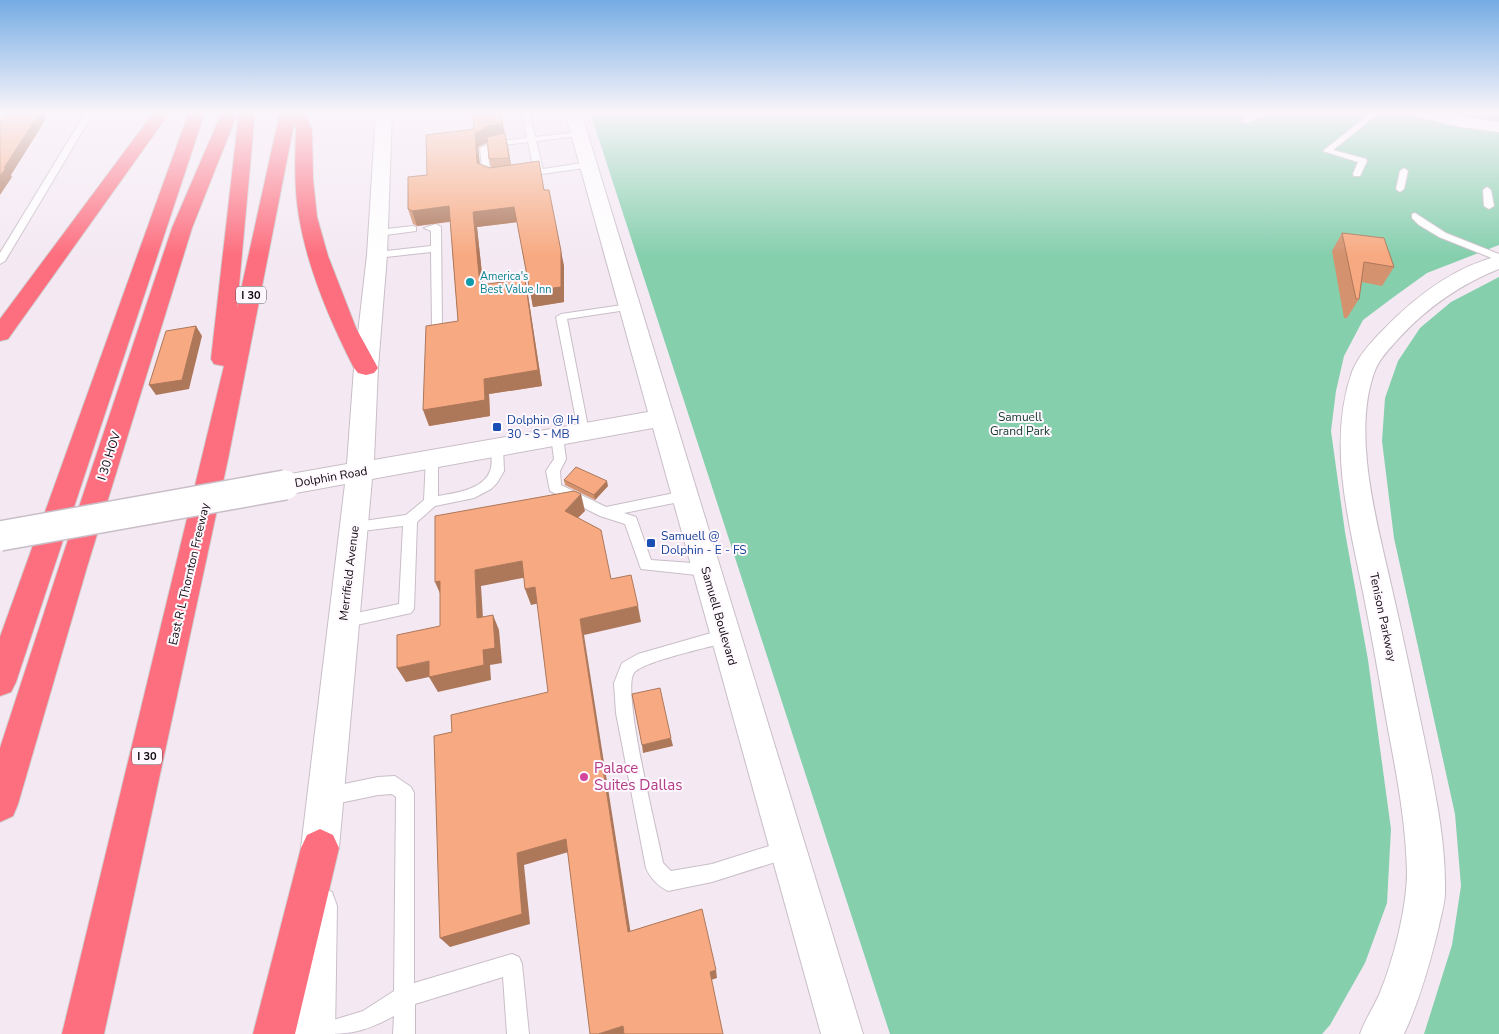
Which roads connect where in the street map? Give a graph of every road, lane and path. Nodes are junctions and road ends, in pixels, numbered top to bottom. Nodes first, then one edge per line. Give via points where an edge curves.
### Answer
1 (61, 160) edge
2 (127, 160) edge
3 (180, 160) edge
4 (204, 160) edge
5 (209, 160) edge
6 (241, 160) edge
7 (279, 160) edge
8 (304, 160) edge
9 (382, 160) edge
10 (485, 160) edge
11 (536, 160) edge
12 (587, 160) edge
13 (1360, 160) edge
14 (588, 164) junction
15 (1404, 171) dead end
16 (539, 172) junction
17 (1357, 174) dead end
18 (516, 176) edge
19 (501, 177) edge
20 (1400, 189) dead end
21 (1487, 190) dead end
22 (1489, 206) dead end
23 (429, 228) edge
24 (413, 229) edge
25 (378, 234) junction
26 (436, 248) junction
27 (377, 256) junction
28 (1492, 256) edge
29 (1499, 258) edge
30 (0, 261) edge
31 (629, 307) junction
32 (127, 314) junction
33 (437, 326) edge
34 (0, 334) edge
35 (366, 368) junction
36 (661, 418) junction
37 (583, 432) junction
38 (556, 436) junction
39 (497, 447) junction
40 (432, 459) junction
41 (360, 472) junction
42 (211, 478) junction
43 (684, 496) junction
44 (431, 502) junction
45 (605, 512) junction
46 (410, 520) junction
47 (354, 527) junction
48 (0, 536) edge
49 (706, 570) junction
50 (343, 622) junction
51 (725, 636) junction
52 (0, 682) edge
53 (325, 798) junction
54 (0, 804) edge
55 (320, 848) junction
56 (788, 849) junction
57 (404, 997) junction
58 (83, 1034) edge
59 (274, 1034) edge
60 (314, 1034) edge
61 (322, 1034) edge
62 (404, 1034) edge
63 (518, 1034) edge
64 (842, 1034) edge
65 (1381, 1034) edge

1 - 30 lane
2 - 34 highway
3 - 32 highway
4 - 32 highway
5 - 54 highway, I 30 HOV via 182,228
6 - 42 highway
7 - 42 highway, East R L Thornton Freeway / I 30
8 - 35 highway via 308,217 318,256 345,328
9 - 25 main road, Merrifield Avenue
10 - 19 lane via 486,176
11 - 16 lane
12 - 14 main road, Samuell Boulevard
13 - 17 lane via 1363,161
14 - 16 lane
14 - 31 main road, Samuell Boulevard
15 - 20 lane
16 - 18 lane
21 - 22 lane
23 - 26 lane via 436,227
24 - 25 lane
25 - 27 main road, Merrifield Avenue
26 - 27 lane
26 - 33 lane
27 - 35 main road, Merrifield Avenue
28 - 28 lane via 1475,242 1415,216 1421,224
28 - 29 lane
28 - 65 main road, Tenison Parkway via 1416,307 1381,345 1363,372 1354,414 1357,487 1422,815 1427,893 1408,972
31 - 36 main road, Samuell Boulevard
31 - 37 lane via 561,317
32 - 52 highway
35 - 41 main road, Merrifield Avenue
36 - 37 main road, Dolphin Road
36 - 43 main road, Samuell Boulevard
37 - 38 main road, Dolphin Road
38 - 39 main road, Dolphin Road
38 - 45 lane via 560,458 553,471 555,488
39 - 40 main road, Dolphin Road
39 - 44 lane via 497,471 488,486 465,496
40 - 41 main road, Dolphin Road
40 - 44 lane
41 - 47 main road, Merrifield Avenue
41 - 48 main road, Dolphin Road, bridge
42 - 58 highway, East R L Thornton Freeway / I 30
43 - 45 lane
43 - 49 main road, Samuell Boulevard
44 - 46 lane
45 - 49 lane via 631,521 646,565
46 - 47 lane
46 - 50 lane via 406,609
47 - 50 main road, Merrifield Avenue
49 - 51 main road, Samuell Boulevard
50 - 53 main road, Merrifield Avenue
51 - 56 main road, Samuell Boulevard
51 - 56 lane via 644,660 628,668 622,683 624,713 656,868 668,881 712,872
53 - 55 main road, Merrifield Avenue
53 - 57 lane via 378,786 395,785 406,793
55 - 59 highway
55 - 60 main road, Merrifield Avenue
56 - 64 main road, Samuell Boulevard
57 - 61 lane via 368,1020
57 - 62 lane
57 - 63 lane via 512,964

